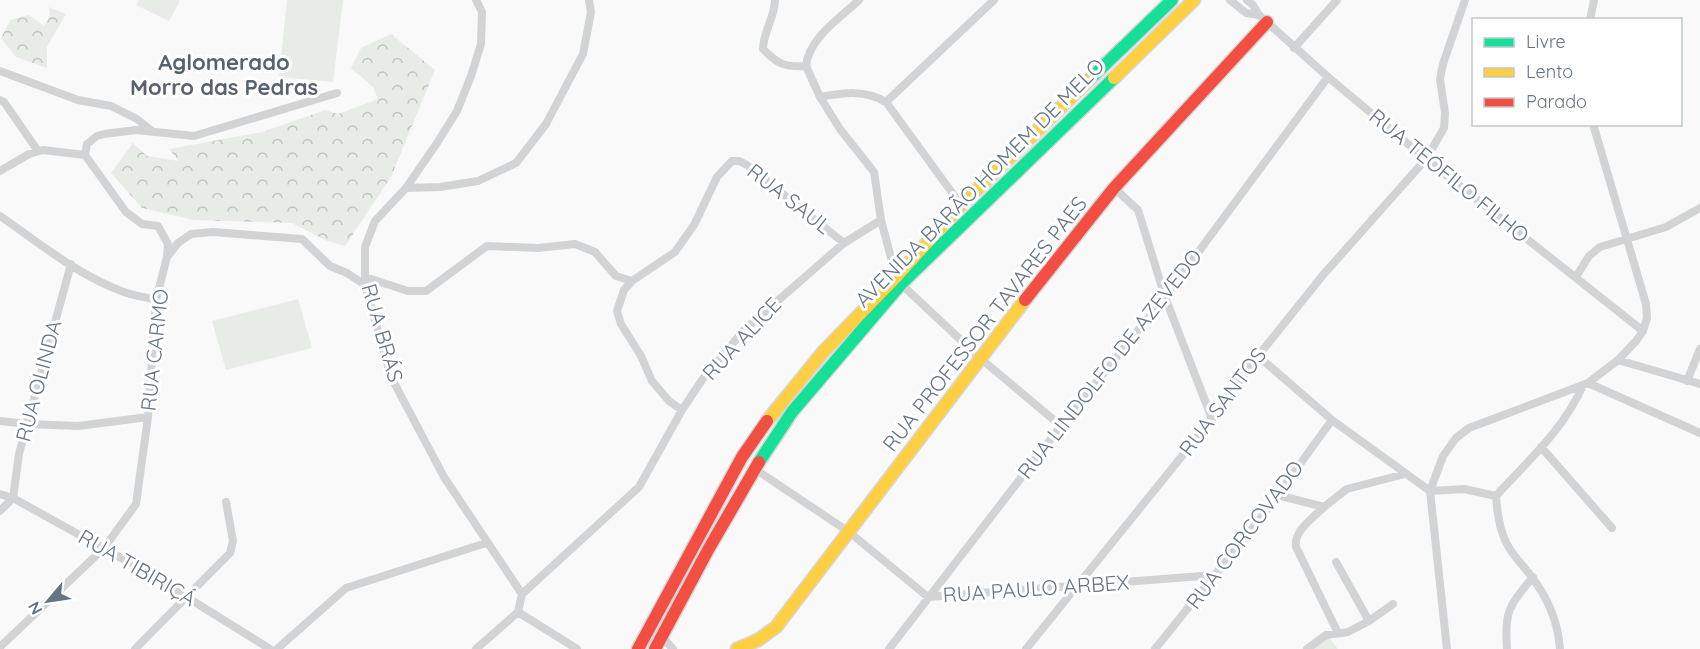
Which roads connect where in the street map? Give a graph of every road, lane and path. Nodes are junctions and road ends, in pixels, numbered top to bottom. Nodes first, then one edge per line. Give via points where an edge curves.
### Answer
1 (476, 0) edge
2 (590, 0) edge
3 (775, 0) edge
4 (858, 0) edge
5 (994, 0) edge
6 (1173, 0) edge
7 (1194, 0) edge
8 (1230, 0) edge
9 (1247, 0) edge
10 (1337, 0) edge
11 (1465, 0) edge
12 (1594, 0) edge
13 (1590, 18) edge
14 (1263, 19) junction
15 (1294, 48) junction
16 (806, 66) junction
17 (0, 71) edge
18 (1328, 77) junction
19 (337, 93) dead end
20 (820, 97) junction
21 (0, 100) edge
22 (886, 102) junction
23 (1594, 126) edge
24 (152, 132) junction
25 (38, 151) junction
26 (85, 155) junction
27 (1426, 159) junction
28 (0, 171) edge
29 (406, 188) junction
30 (1114, 188) junction
31 (961, 205) junction
32 (1700, 208) edge
33 (0, 216) edge
34 (881, 220) junction
35 (1628, 239) junction
36 (844, 243) junction
37 (167, 257) junction
38 (71, 264) junction
39 (1576, 277) junction
40 (365, 281) junction
41 (632, 281) junction
42 (899, 281) junction
43 (1165, 297) junction
44 (156, 300) junction
45 (1643, 331) junction
46 (1700, 349) edge
47 (1258, 356) junction
48 (980, 358) junction
49 (1618, 360) junction
50 (1687, 381) junction
51 (1586, 384) junction
52 (1700, 384) edge
53 (682, 410) junction
54 (148, 417) junction
55 (1212, 419) junction
56 (1332, 420) junction
57 (0, 421) edge
58 (27, 424) junction
59 (1061, 426) junction
60 (1700, 433) edge
61 (1540, 447) junction
62 (755, 469) junction
63 (1405, 474) junction
64 (1430, 491) junction
65 (0, 494) edge
66 (1277, 495) junction
67 (1496, 496) junction
68 (13, 498) junction
69 (226, 502) dead end
70 (1324, 507) junction
71 (0, 511) edge
72 (1612, 528) dead end
73 (849, 532) junction
74 (486, 543) junction
75 (104, 549) junction
76 (1336, 562) dead end
77 (1215, 575) junction
78 (1533, 577) junction
79 (1076, 586) junction
80 (522, 594) junction
81 (188, 596) junction
82 (928, 597) junction
83 (1394, 604) dead end
84 (518, 612) junction
85 (1369, 621) junction
86 (1338, 633) junction
87 (662, 636) junction
88 (0, 648) edge
89 (135, 649) edge
90 (270, 649) edge
91 (277, 649) edge
92 (476, 649) edge
93 (577, 649) edge
94 (638, 649) edge
95 (655, 649) edge
96 (673, 649) edge
97 (737, 649) edge
98 (889, 649) edge
99 (1026, 649) edge
100 (1155, 649) edge
101 (1307, 649) edge
102 (1447, 649) edge
103 (1507, 649) edge
104 (1560, 649) edge

1 - 29 street, RUA BRÁS via 482,12 481,44 471,76 457,111
2 - 29 street via 583,54 546,124 516,163 478,181
3 - 16 street via 763,36 763,49 787,67
4 - 16 street via 815,42 807,53
5 - 22 street
6 - 31 main road, AVENIDA BARÃO HOMEM DE MELO
7 - 42 main road, AVENIDA BARÃO HOMEM DE MELO
8 - 14 street, RUA TEÓFILO FILHO via 1246,13
9 - 14 street, RUA TEÓFILO FILHO
10 - 15 street
11 - 27 street, RUA SANTOS via 1440,79 1444,128
12 - 13 street
14 - 15 street, RUA TEÓFILO FILHO
14 - 30 main road, RUA PROFESSOR TAVARES PAES
15 - 18 street, RUA TEÓFILO FILHO
16 - 20 street
17 - 24 street via 78,100 111,106
18 - 27 street, RUA TEÓFILO FILHO
18 - 43 street, RUA LINDOLFO DE AZEVEDO
19 - 24 street via 194,136
20 - 22 street via 862,93
20 - 34 street via 874,172
21 - 25 street
22 - 31 street
23 - 35 street
24 - 26 street via 136,130 97,136 87,144
25 - 26 street
25 - 28 street
26 - 37 street via 126,212 142,224 158,226 168,244
27 - 39 street, RUA TEÓFILO FILHO
27 - 47 street, RUA SANTOS via 1323,275
29 - 40 street, RUA BRÁS via 375,221 365,247
30 - 43 street via 1138,210
30 - 48 main road, RUA PROFESSOR TAVARES PAES
31 - 42 main road, AVENIDA BARÃO HOMEM DE MELO
32 - 35 street via 1666,226
33 - 38 street
34 - 36 street, RUA ALICE
34 - 42 street
35 - 39 street via 1600,247
35 - 45 street via 1646,304
36 - 41 street, RUA SAUL via 747,165 732,161 717,177 694,225 675,252
36 - 53 street, RUA ALICE via 744,330
37 - 40 street via 191,234 302,239 330,266
37 - 44 street, RUA CARMO
38 - 44 street via 101,282
38 - 58 street, RUA OLINDA
39 - 45 street, RUA TEÓFILO FILHO
40 - 41 street via 426,291 487,246 538,248 575,244 595,252 616,276
40 - 74 street, RUA BRÁS via 392,377 444,477
41 - 53 street via 624,290 617,311 621,324 652,381
42 - 48 street
42 - 62 main road, AVENIDA BARÃO HOMEM DE MELO via 792,412
42 - 94 main road, AVENIDA BARÃO HOMEM DE MELO via 823,352 780,403 742,457
43 - 55 street
43 - 59 street, RUA LINDOLFO DE AZEVEDO
44 - 54 street, RUA CARMO
45 - 49 street
46 - 50 street
47 - 55 street, RUA SANTOS
47 - 56 street
48 - 59 street
48 - 73 main road, RUA PROFESSOR TAVARES PAES
49 - 50 street
49 - 51 street
50 - 52 street
51 - 60 street
51 - 61 street
51 - 64 street via 1469,428 1443,456
53 - 80 street, RUA ALICE via 639,487
54 - 58 street via 78,426
54 - 75 street, RUA CARMO via 136,504
55 - 79 street, RUA SANTOS
56 - 63 street
56 - 66 street, RUA CORCOVADO
57 - 58 street
58 - 68 street, RUA OLINDA
59 - 82 street, RUA LINDOLFO DE AZEVEDO
61 - 67 street
61 - 72 street
62 - 73 street, RUA PAULO ARBEX
62 - 87 main road, AVENIDA BARÃO HOMEM DE MELO
63 - 64 street
63 - 70 street via 1347,489
64 - 67 street via 1464,489
64 - 102 street
65 - 68 street, RUA TIBIRIÇÁ
66 - 70 street
66 - 77 street, RUA CORCOVADO
67 - 78 street via 1506,543
68 - 71 street
68 - 75 street, RUA TIBIRIÇÁ
69 - 81 street via 233,541 230,553
70 - 86 street via 1294,541
73 - 82 street, RUA PAULO ARBEX
73 - 97 main road, RUA PROFESSOR TAVARES PAES via 776,627
74 - 80 street, RUA BRÁS
74 - 91 street via 346,588
75 - 81 street, RUA TIBIRIÇÁ
75 - 88 street, RUA CARMO
76 - 85 street
77 - 79 street, RUA PAULO ARBEX
77 - 100 street, RUA CORCOVADO
78 - 103 street via 1507,616
78 - 104 street via 1557,623
79 - 82 street, RUA PAULO ARBEX
79 - 99 street, RUA SANTOS
80 - 84 street
81 - 89 street
81 - 90 street, RUA TIBIRIÇÁ
82 - 98 street, RUA LINDOLFO DE AZEVEDO
83 - 85 street
84 - 92 street
84 - 93 street
85 - 86 street
86 - 101 street via 1326,635
87 - 95 main road, AVENIDA BARÃO HOMEM DE MELO
87 - 96 street

